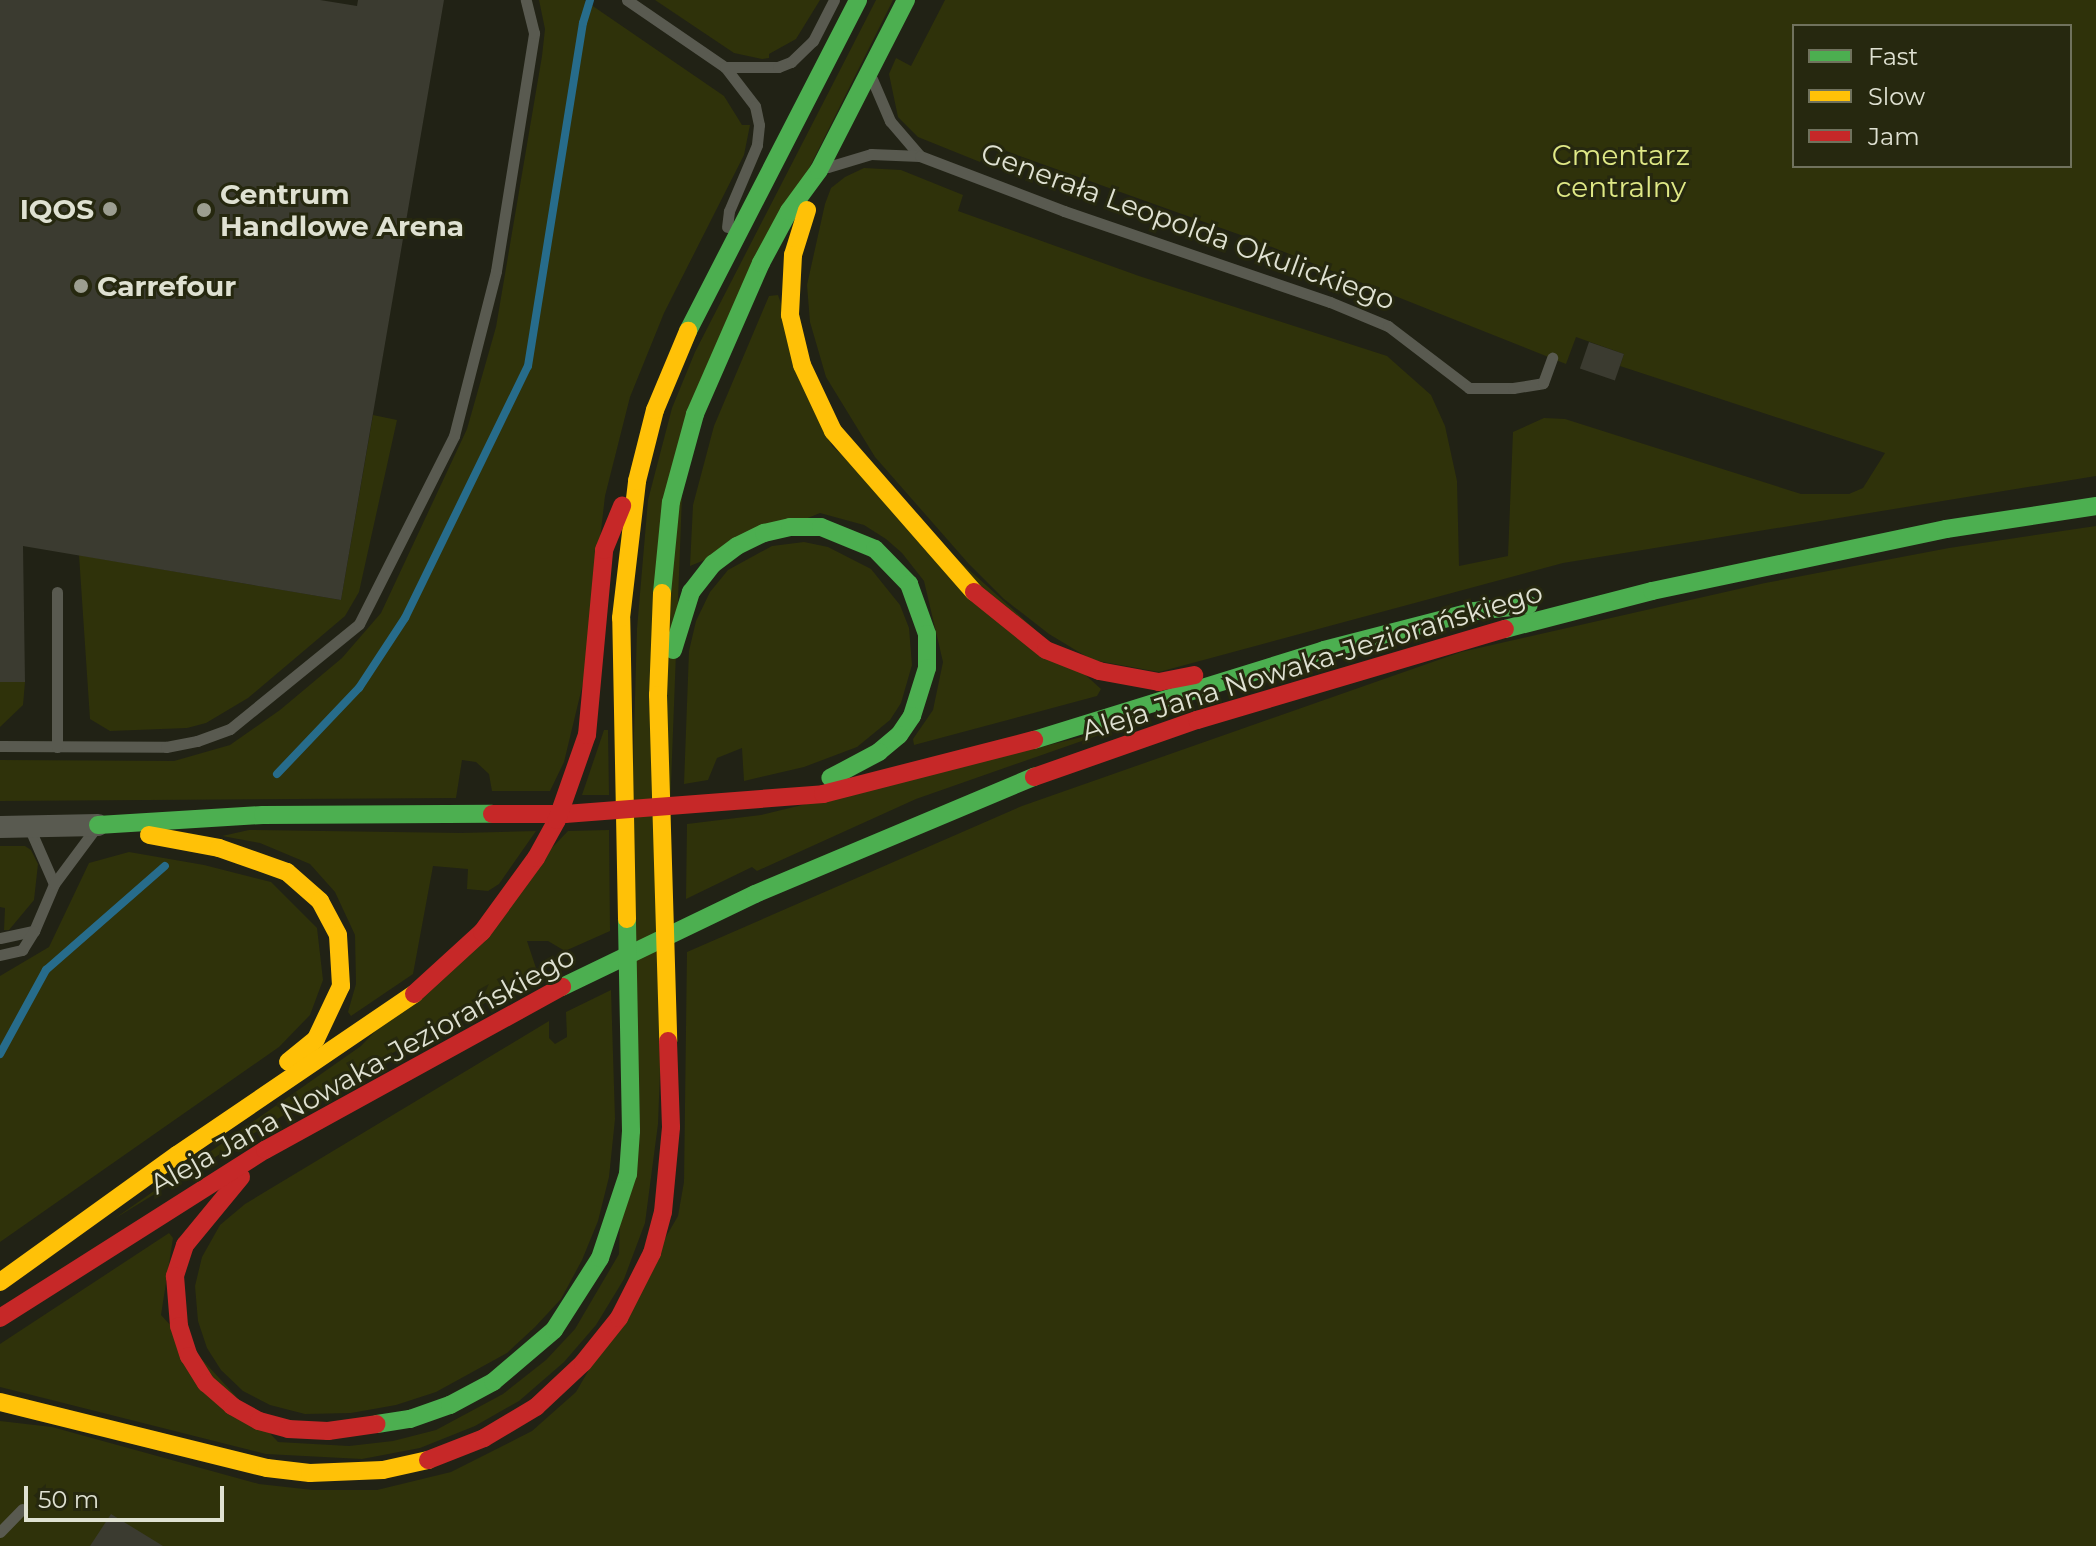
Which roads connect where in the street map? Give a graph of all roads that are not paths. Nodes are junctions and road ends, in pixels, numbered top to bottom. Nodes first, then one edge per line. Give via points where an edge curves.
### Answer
1 (526, 0) edge
2 (627, 0) edge
3 (834, 0) edge
4 (858, 0) edge
5 (906, 0) edge
6 (725, 67) junction
7 (869, 72) junction
8 (920, 156) junction
9 (819, 170) junction
10 (722, 262) junction
11 (1552, 358) dead end
12 (637, 481) junction
13 (2096, 506) edge
14 (1652, 591) junction
15 (57, 592) dead end
16 (1324, 650) junction
17 (0, 746) edge
18 (57, 747) junction
19 (663, 789) junction
20 (744, 799) junction
21 (98, 825) junction
22 (0, 827) edge
23 (29, 827) junction
24 (54, 884) junction
25 (34, 931) junction
26 (0, 938) edge
27 (0, 955) edge
28 (265, 1150) junction
29 (177, 1155) junction
30 (0, 1282) edge
31 (0, 1318) edge
32 (0, 1402) edge
33 (22, 1509) dead end
34 (0, 1532) edge

1 - 18 lane via 534,33 496,271 454,436 359,624 230,729 166,747
2 - 6 lane
3 - 6 lane via 813,41 791,62 778,67
4 - 10 main road
5 - 7 main road
6 - 10 lane via 755,106 759,125 757,145 729,211
7 - 8 lane, Generała Leopolda Okulickiego via 890,121
7 - 9 main road
8 - 9 lane, Generała Leopolda Okulickiego via 871,154
8 - 11 lane, Generała Leopolda Okulickiego via 1388,326 1469,388 1543,383
9 - 16 main road via 793,255 790,315 802,365 833,431 972,590 1046,650 1099,671 1159,682
9 - 19 main road via 789,211 736,318 695,414 671,502 658,695
10 - 12 main road via 668,375
12 - 28 main road via 621,618 629,1159 616,1218 579,1296 524,1358 450,1405 368,1428 288,1429 259,1421 206,1383 189,1356 179,1326 175,1276 185,1245
12 - 29 main road via 613,521 604,550 587,735 557,820 527,871 482,932 436,976
13 - 14 main road, Aleja Jana Nowaka-Jeziorańskiego via 1946,529
14 - 16 main road via 1475,611
14 - 28 main road, Aleja Jana Nowaka-Jeziorańskiego via 1446,645 1197,720 1015,784 755,894 543,996
15 - 18 lane
16 - 20 main road via 1053,735 823,794
17 - 18 lane
19 - 20 main road via 670,662 691,592 713,564 737,546 790,527 821,527 875,549 909,584 927,634 920,695 899,735 879,752 829,779
19 - 32 main road via 671,1127 663,1212 652,1253 619,1318 583,1363 536,1407 484,1438 428,1460 383,1470 310,1473 267,1468
20 - 21 main road via 565,814 263,815
21 - 23 street
21 - 24 lane
21 - 29 main road via 219,848 287,872 320,901 338,935 341,986 316,1039
22 - 23 street
23 - 24 lane
24 - 25 lane
25 - 26 lane
25 - 27 lane via 22,950
28 - 31 main road, Aleja Jana Nowaka-Jeziorańskiego
29 - 30 main road
33 - 34 lane

